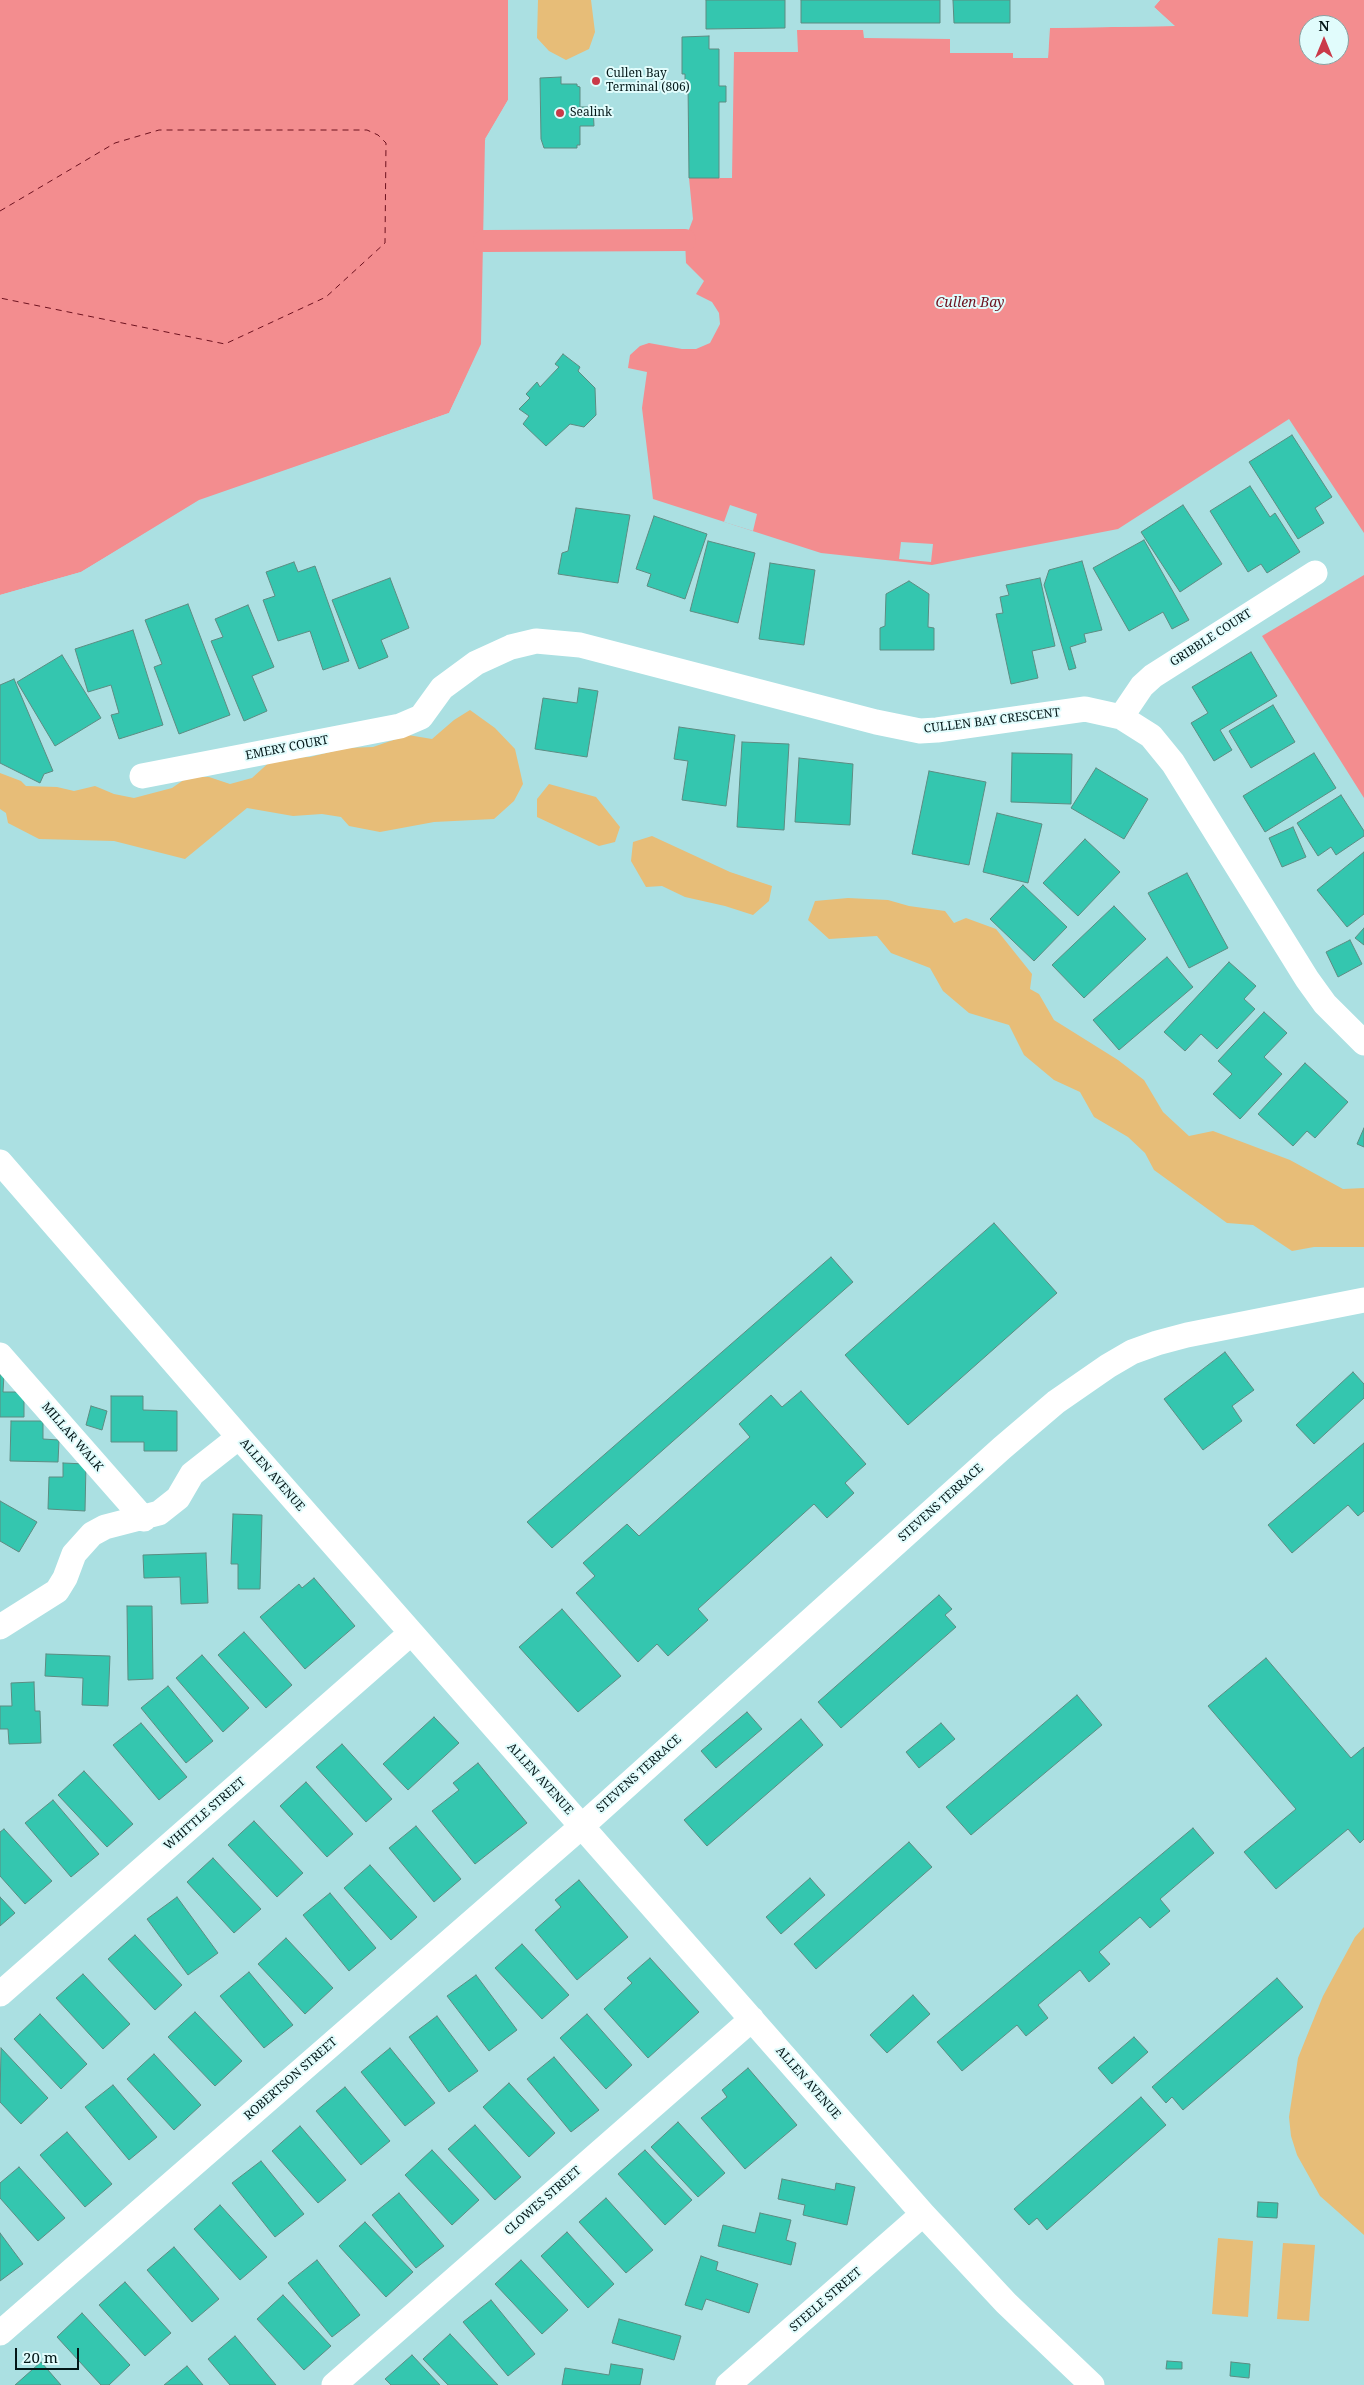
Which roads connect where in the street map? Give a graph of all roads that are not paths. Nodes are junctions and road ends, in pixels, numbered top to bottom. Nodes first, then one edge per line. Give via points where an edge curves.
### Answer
1 (1315, 573) dead end
2 (427, 710) joint
3 (1121, 717) junction
4 (142, 776) dead end
5 (1364, 1043) edge
6 (0, 1162) edge
7 (1364, 1300) edge
8 (0, 1355) edge
9 (239, 1437) junction
10 (144, 1519) junction
11 (1, 1624) edge
12 (411, 1633) junction
13 (582, 1826) junction
14 (0, 1994) edge
15 (752, 2018) junction
16 (923, 2214) junction
17 (0, 2333) edge
18 (334, 2385) edge
19 (728, 2385) edge
20 (1092, 2385) edge

1 - 3 street, GRIBBLE COURT via 1153,676 1142,686
2 - 3 street, CULLEN BAY CRESCENT via 442,688 458,674 489,656 522,644 552,642 580,645 920,731 1084,709
2 - 4 street, EMERY COURT via 421,717 400,726
3 - 5 street, CULLEN BAY CRESCENT via 1150,736 1173,763 1307,979 1325,1004
6 - 9 street, ALLEN AVENUE
7 - 13 street, STEVENS TERRACE via 1157,1343 1132,1352 1086,1379 995,1454
8 - 10 street, MILLAR WALK
9 - 10 street via 192,1474 173,1503
9 - 12 street, ALLEN AVENUE
10 - 11 street via 116,1524 92,1534 74,1554 57,1591
12 - 13 street, ALLEN AVENUE
12 - 14 street, WHITTLE STREET
13 - 15 street, ALLEN AVENUE
13 - 17 street, ROBERTSON STREET
15 - 16 street, ALLEN AVENUE
15 - 18 street, CLOWES STREET
16 - 19 street, STEELE STREET
16 - 20 street, ALLEN AVENUE via 1006,2303

